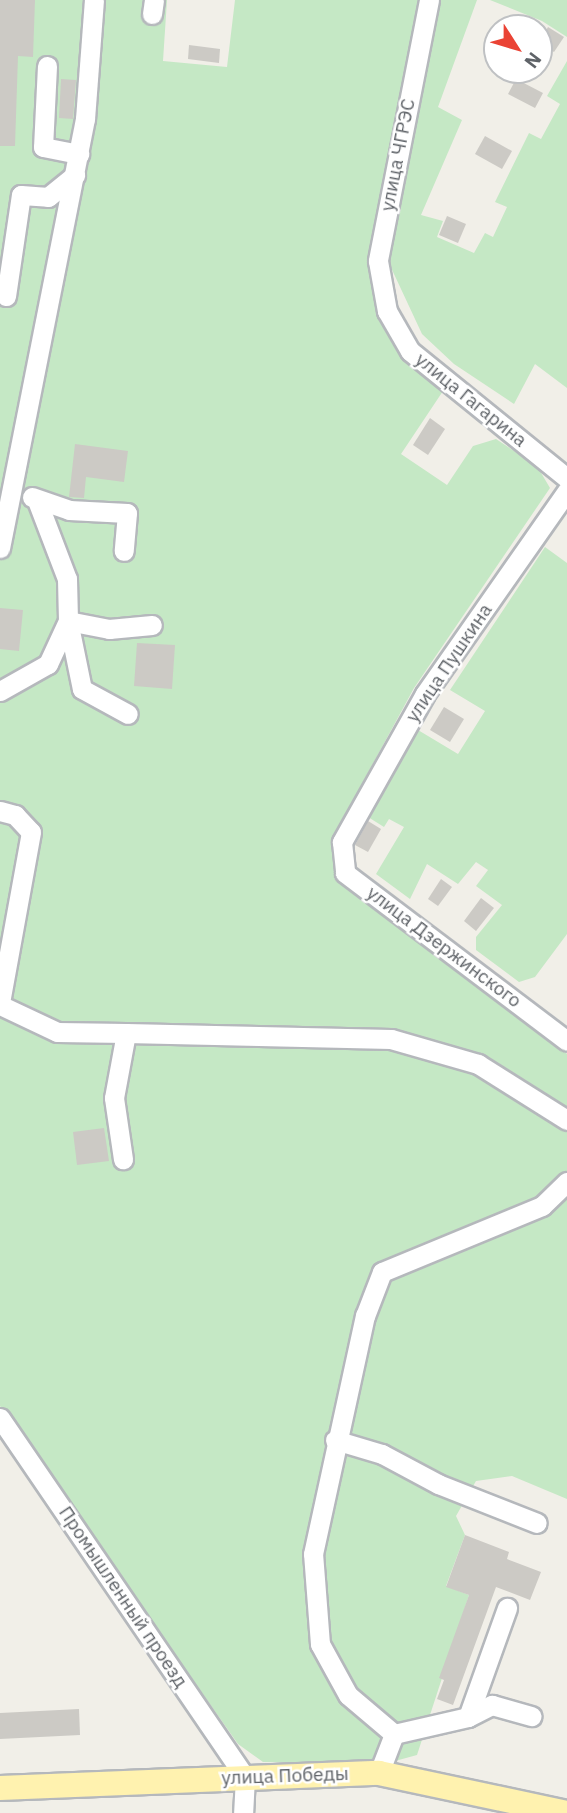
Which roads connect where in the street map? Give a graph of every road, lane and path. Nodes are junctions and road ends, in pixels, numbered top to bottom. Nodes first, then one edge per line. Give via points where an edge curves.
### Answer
1 (94, 0) edge
2 (429, 0) edge
3 (47, 66) dead end
4 (79, 155) junction
5 (75, 175) junction
6 (6, 296) dead end
7 (387, 311) joint
8 (567, 478) edge
9 (17, 481) junction
10 (567, 491) edge
11 (38, 503) junction
12 (0, 548) edge
13 (124, 551) dead end
14 (68, 621) junction
15 (152, 625) dead end
16 (0, 691) edge
17 (128, 715) dead end
18 (0, 811) edge
19 (342, 842) joint
20 (0, 1004) edge
21 (126, 1033) junction
22 (567, 1041) edge
23 (567, 1120) edge
24 (122, 1159) dead end
25 (567, 1182) edge
26 (0, 1418) edge
27 (335, 1440) junction
28 (537, 1523) dead end
29 (507, 1608) dead end
30 (531, 1716) dead end
31 (468, 1717) junction
32 (394, 1734) junction
33 (379, 1773) junction
34 (245, 1777) junction
35 (0, 1788) edge
36 (243, 1813) edge
37 (567, 1813) edge

1 - 4 street
2 - 7 street, улица ЧГРЭС via 378,261
3 - 4 street via 43,147
4 - 5 street
5 - 6 street via 48,197 21,195
5 - 9 street via 51,309 30,381
7 - 8 street, улица Гагарина via 410,351
9 - 11 street
9 - 12 street
10 - 19 street, улица Пушкина via 425,694
11 - 13 street via 127,513
11 - 14 street via 68,579
14 - 15 street via 109,629
14 - 16 street via 48,664
14 - 17 street via 82,689
18 - 20 street via 15,815 31,832
19 - 22 street, улица Дзержинского via 345,873
20 - 21 street via 57,1032
21 - 23 street via 391,1040 478,1063
21 - 24 street via 114,1098
25 - 27 street via 541,1206 382,1272 365,1316
26 - 34 street, Промышленный проезд
27 - 28 street via 382,1454 438,1484
27 - 32 street via 313,1555 320,1644 348,1695
29 - 31 street
30 - 31 street via 492,1705
31 - 32 street
32 - 33 street
33 - 34 main road, улица Победы
33 - 37 main road, улица Победы
34 - 35 main road, улица Победы
34 - 36 street

